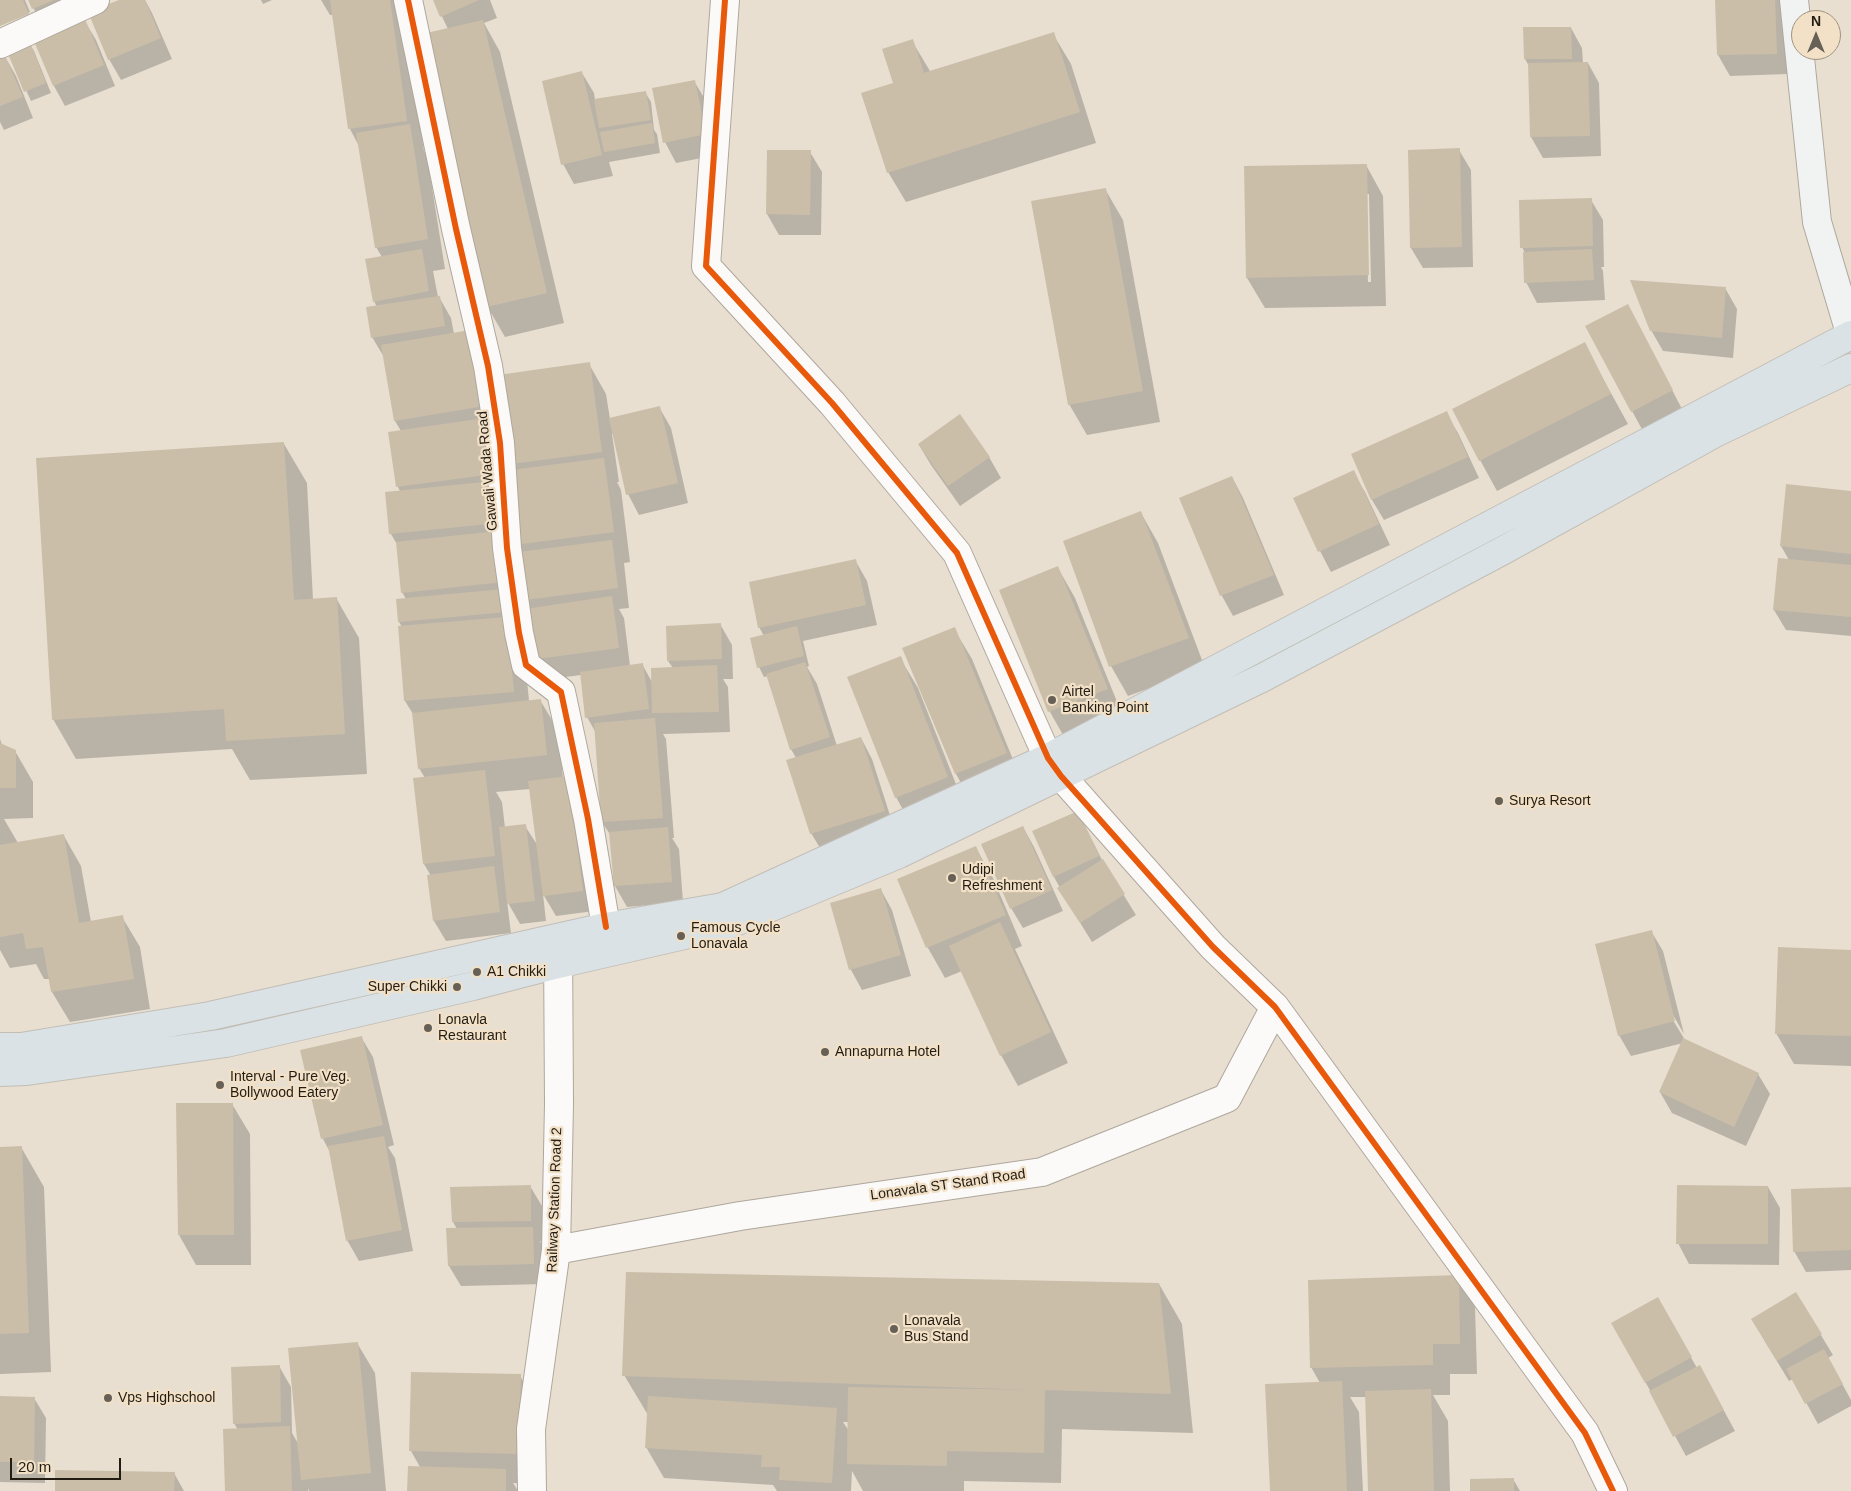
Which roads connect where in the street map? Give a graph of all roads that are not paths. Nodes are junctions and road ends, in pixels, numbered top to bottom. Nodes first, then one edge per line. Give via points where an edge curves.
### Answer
1 (96, 0) edge
2 (408, 0) edge
3 (725, 0) edge
4 (1794, 0) edge
5 (0, 44) edge
6 (1851, 335) edge
7 (1851, 368) edge
8 (1054, 767) junction
9 (606, 927) junction
10 (558, 951) junction
11 (1275, 1007) junction
12 (0, 1047) edge
13 (0, 1072) edge
14 (556, 1250) junction
15 (532, 1491) edge
16 (1614, 1491) edge

1 - 5 street
2 - 9 street, Gawali Wada Road via 488,366 500,443 507,548 518,633 526,665 561,692 588,819
3 - 8 street via 706,266 832,403 958,553
4 - 6 street via 1817,222
6 - 8 highway
7 - 8 highway via 1718,432 1262,678
8 - 9 highway via 723,908
8 - 10 highway via 899,854 728,925
8 - 11 street via 1213,948
9 - 10 highway
10 - 12 highway via 210,1016 22,1047
10 - 13 highway via 473,986 226,1043
10 - 14 street, Railway Station Road 2
11 - 14 street, Lonavala ST Stand Road via 1227,1098 1042,1172 740,1216
11 - 16 street via 1585,1433
14 - 15 street, Railway Station Road 2 via 531,1429

